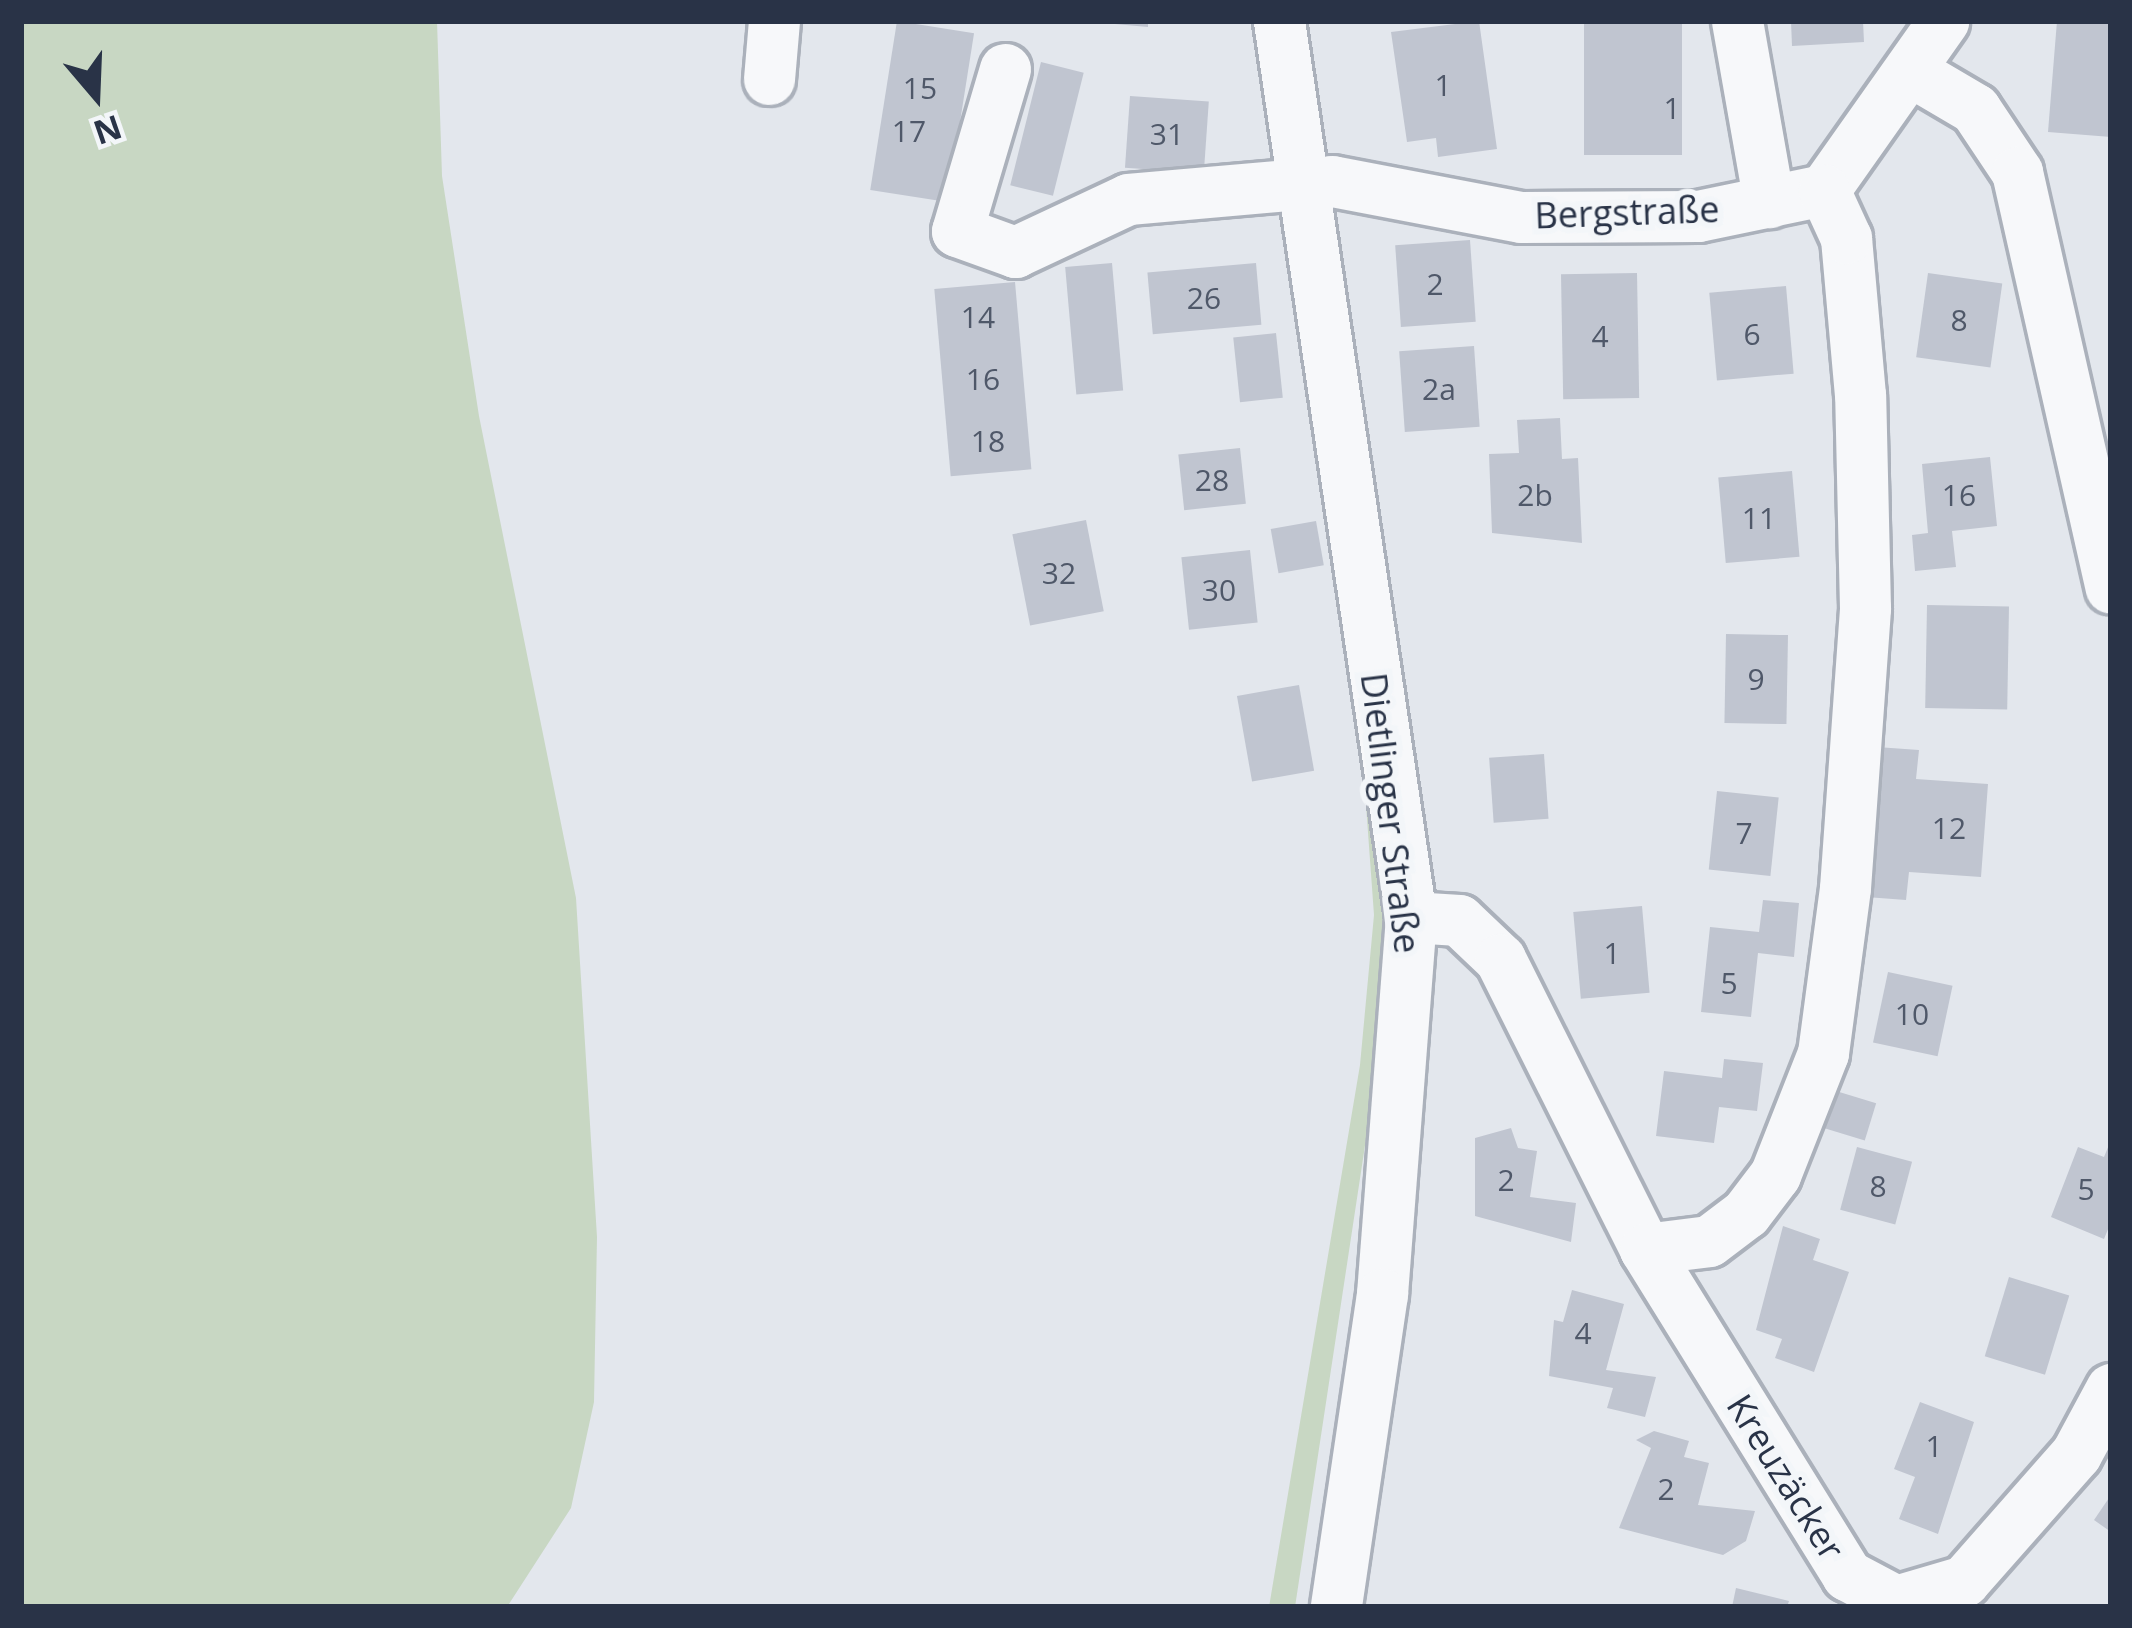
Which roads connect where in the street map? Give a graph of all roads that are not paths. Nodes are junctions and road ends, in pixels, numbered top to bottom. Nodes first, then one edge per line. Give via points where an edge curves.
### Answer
1 (774, 21) edge
2 (1279, 21) edge
3 (1737, 21) edge
4 (1943, 21) edge
5 (1005, 69) dead end
6 (1914, 73) junction
7 (769, 79) dead end
8 (1298, 188) junction
9 (1824, 190) junction
10 (1768, 202) junction
11 (2111, 588) edge
12 (1412, 917) junction
13 (1645, 1249) junction
14 (2111, 1389) edge
15 (1336, 1607) edge

1 - 7 street
2 - 8 street, Dietlinger Straße
3 - 10 street
4 - 6 street
5 - 8 street, Bergstraße via 957,231 1016,252 1128,199
6 - 9 street
6 - 11 street via 1975,109 2017,172
8 - 10 street, Bergstraße via 1332,182 1521,218 1697,215
8 - 12 street, Dietlinger Straße
9 - 10 street, Bergstraße
9 - 13 street via 1846,238 1865,608 1823,1053 1775,1175 1747,1213 1709,1241
12 - 13 street, Kreuzäcker via 1459,920 1500,959
12 - 15 street, Dietlinger Straße via 1382,1294
13 - 14 street, Kreuzäcker via 1847,1575 1896,1600 1964,1581 2076,1454

